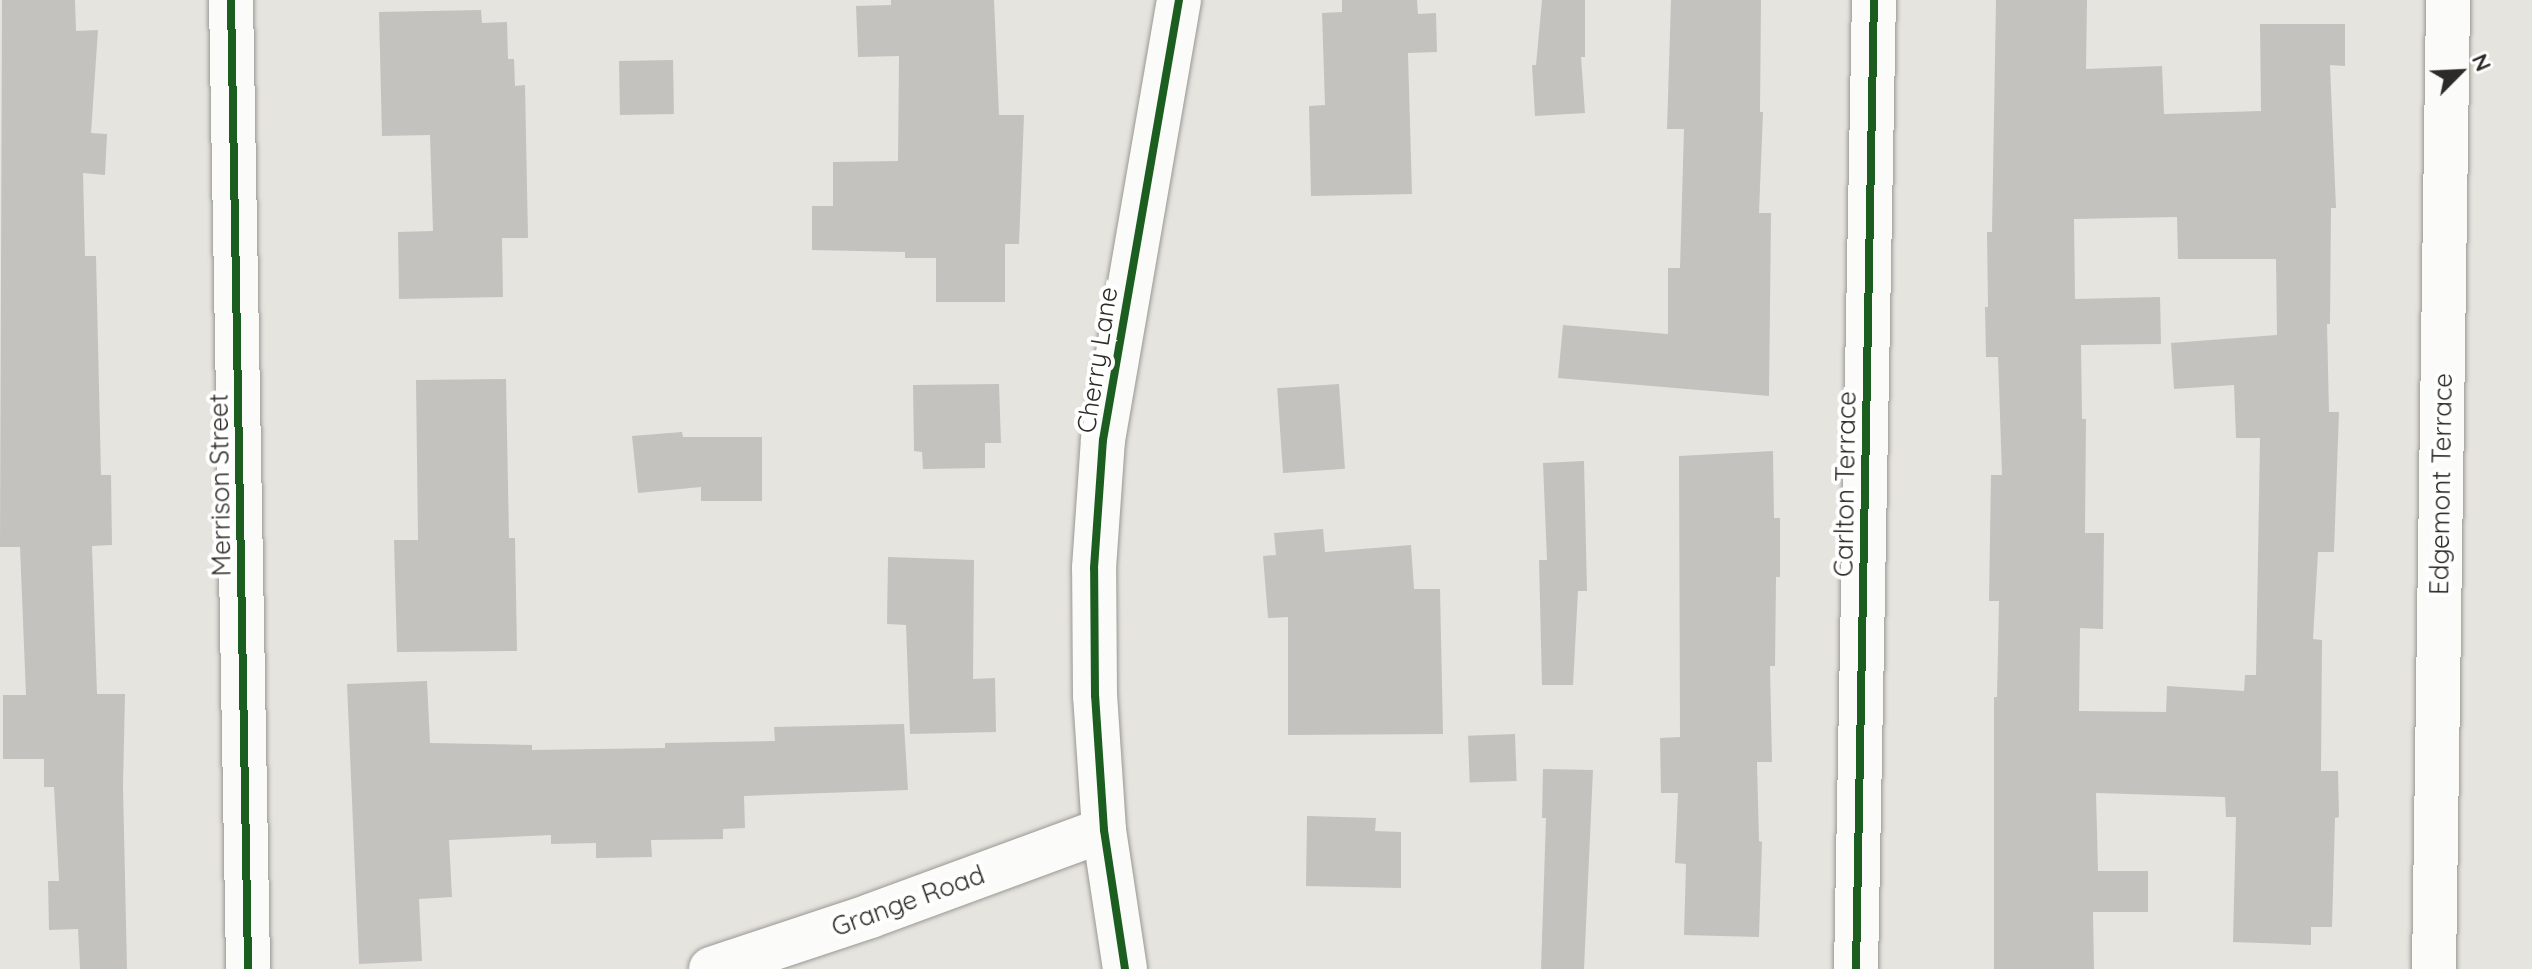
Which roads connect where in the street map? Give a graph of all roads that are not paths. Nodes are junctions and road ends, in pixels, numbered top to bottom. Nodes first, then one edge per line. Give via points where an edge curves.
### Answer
1 (231, 0) edge
2 (1179, 0) edge
3 (1874, 0) edge
4 (2448, 0) edge
5 (1104, 830) junction
6 (248, 969) edge
7 (711, 969) edge
8 (1125, 969) edge
9 (1856, 969) edge
10 (2434, 969) edge

1 - 6 street, Merrison Street
2 - 5 street, Cherry Lane via 1103,440 1094,582
3 - 9 street, Carlton Terrace
4 - 10 street, Edgemont Terrace
5 - 7 street, Grange Road
5 - 8 street, Cherry Lane

